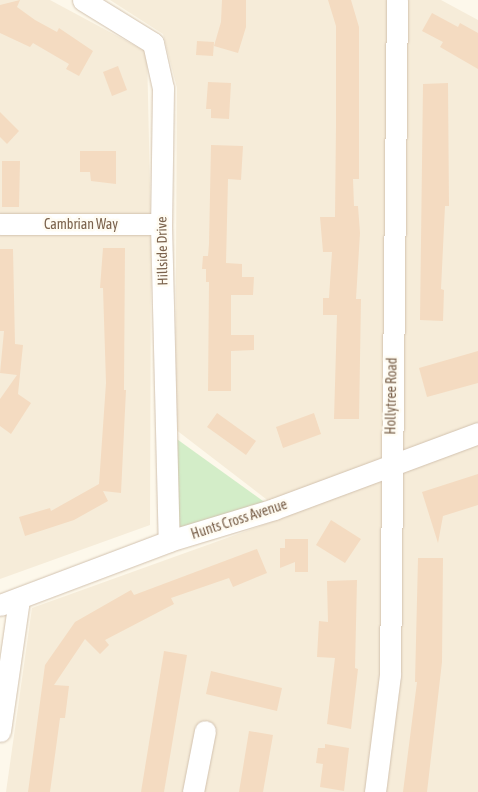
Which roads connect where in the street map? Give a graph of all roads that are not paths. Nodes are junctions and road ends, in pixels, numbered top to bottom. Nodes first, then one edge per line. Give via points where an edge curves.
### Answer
1 (83, 0) edge
2 (397, 0) edge
3 (0, 224) edge
4 (162, 224) junction
5 (478, 433) edge
6 (390, 465) junction
7 (169, 541) junction
8 (10, 602) edge
9 (0, 731) edge
10 (205, 731) dead end
11 (193, 792) edge
12 (375, 792) edge

1 - 4 street, Hillside Drive via 153,43 163,88
2 - 6 street, Hollytree Road
3 - 4 street, Cambrian Way
4 - 7 street, Hillside Drive
5 - 6 street, Hunts Cross Avenue
6 - 7 street, Hunts Cross Avenue via 274,509
6 - 12 street, Hollytree Road via 390,675
7 - 8 street, Hunts Cross Avenue
8 - 9 street
10 - 11 street

